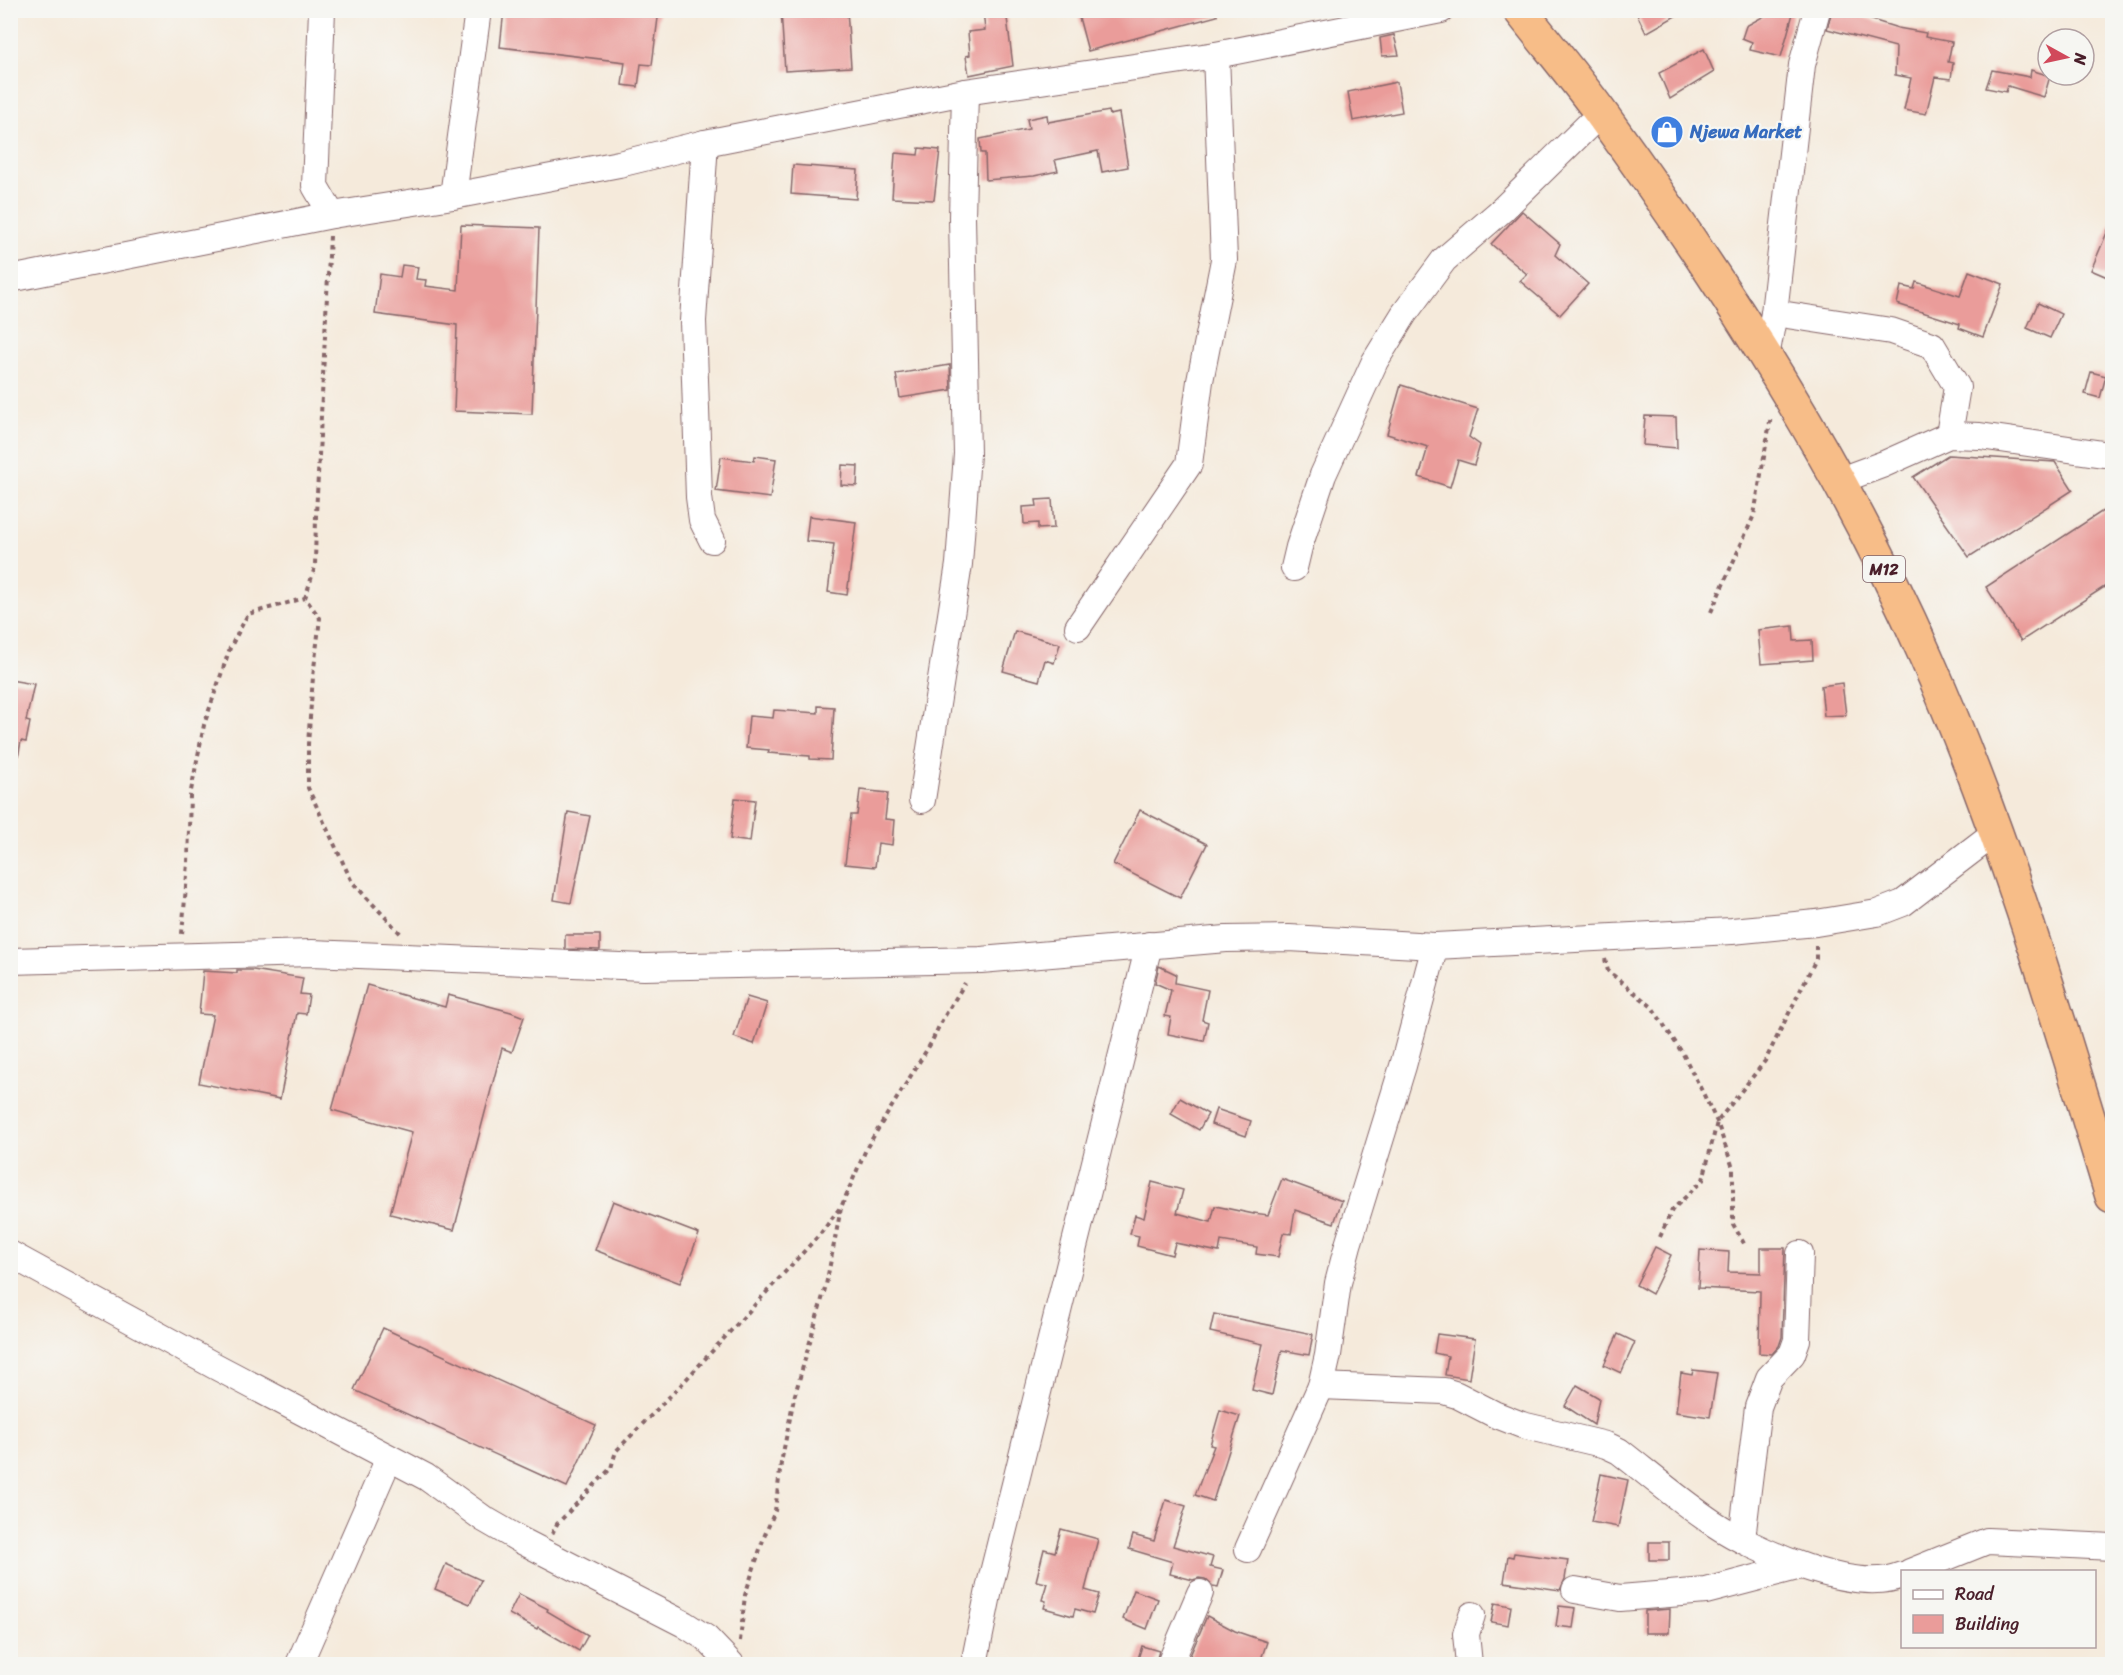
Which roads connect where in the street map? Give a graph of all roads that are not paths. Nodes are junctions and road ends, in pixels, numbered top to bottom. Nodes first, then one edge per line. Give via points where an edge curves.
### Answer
1 (322, 10) edge
2 (478, 10) edge
3 (1441, 10) edge
4 (1520, 10) edge
5 (1817, 10) edge
6 (1216, 55) junction
7 (965, 92) junction
8 (1601, 113) junction
9 (705, 143) junction
10 (453, 196) junction
11 (332, 215) junction
12 (10, 279) edge
13 (1774, 313) junction
14 (1772, 367) junction
15 (1949, 435) junction
16 (2103, 454) dead end
17 (1838, 481) junction
18 (712, 540) dead end
19 (1294, 568) dead end
20 (1078, 627) dead end
21 (922, 800) dead end
22 (1996, 832) junction
23 (1149, 945) junction
24 (1435, 945) junction
25 (10, 961) edge
26 (2112, 1189) edge
27 (10, 1254) edge
28 (1800, 1254) dead end
29 (1321, 1386) junction
30 (389, 1458) junction
31 (1742, 1539) junction
32 (2112, 1547) edge
33 (1248, 1549) dead end
34 (1801, 1566) junction
35 (1915, 1570) edge
36 (1901, 1575) edge
37 (1575, 1590) dead end
38 (1200, 1593) dead end
39 (1472, 1614) dead end
40 (736, 1655) edge
41 (299, 1665) edge
42 (974, 1665) edge
43 (1170, 1665) edge
44 (1469, 1665) edge

1 - 11 street via 315,186
2 - 10 street
3 - 6 street
4 - 8 highway, M12
5 - 13 street via 1802,65
6 - 7 street
6 - 20 street via 1224,260 1200,381 1189,464
7 - 9 street
7 - 21 street via 962,217 967,454 959,564
8 - 14 highway, M12 via 1711,269
8 - 19 street via 1502,210 1444,260 1404,315 1375,361 1323,475
9 - 10 street via 620,164
9 - 18 street via 693,321 699,497 702,520
10 - 11 street
11 - 12 street
13 - 14 street
13 - 15 street via 1891,331 1932,345 1957,387
14 - 17 highway, M12
15 - 16 street
15 - 17 street
17 - 22 highway, M12 via 1925,656
22 - 24 street via 1903,903 1877,913 1732,931
22 - 26 highway, M12
23 - 24 street via 1288,938
23 - 25 street via 981,960 644,967 312,953
23 - 42 street via 990,1585
24 - 29 street via 1341,1273
27 - 30 street
28 - 31 street via 1797,1340 1792,1354 1769,1378 1758,1407
29 - 31 street via 1444,1391 1522,1425 1606,1445 1714,1524
29 - 33 street
30 - 40 street via 426,1477 483,1519
30 - 41 street
31 - 34 street
32 - 35 street via 1987,1540
34 - 36 street via 1870,1581
34 - 37 street via 1706,1591 1620,1598
38 - 43 street
39 - 44 street via 1466,1634

